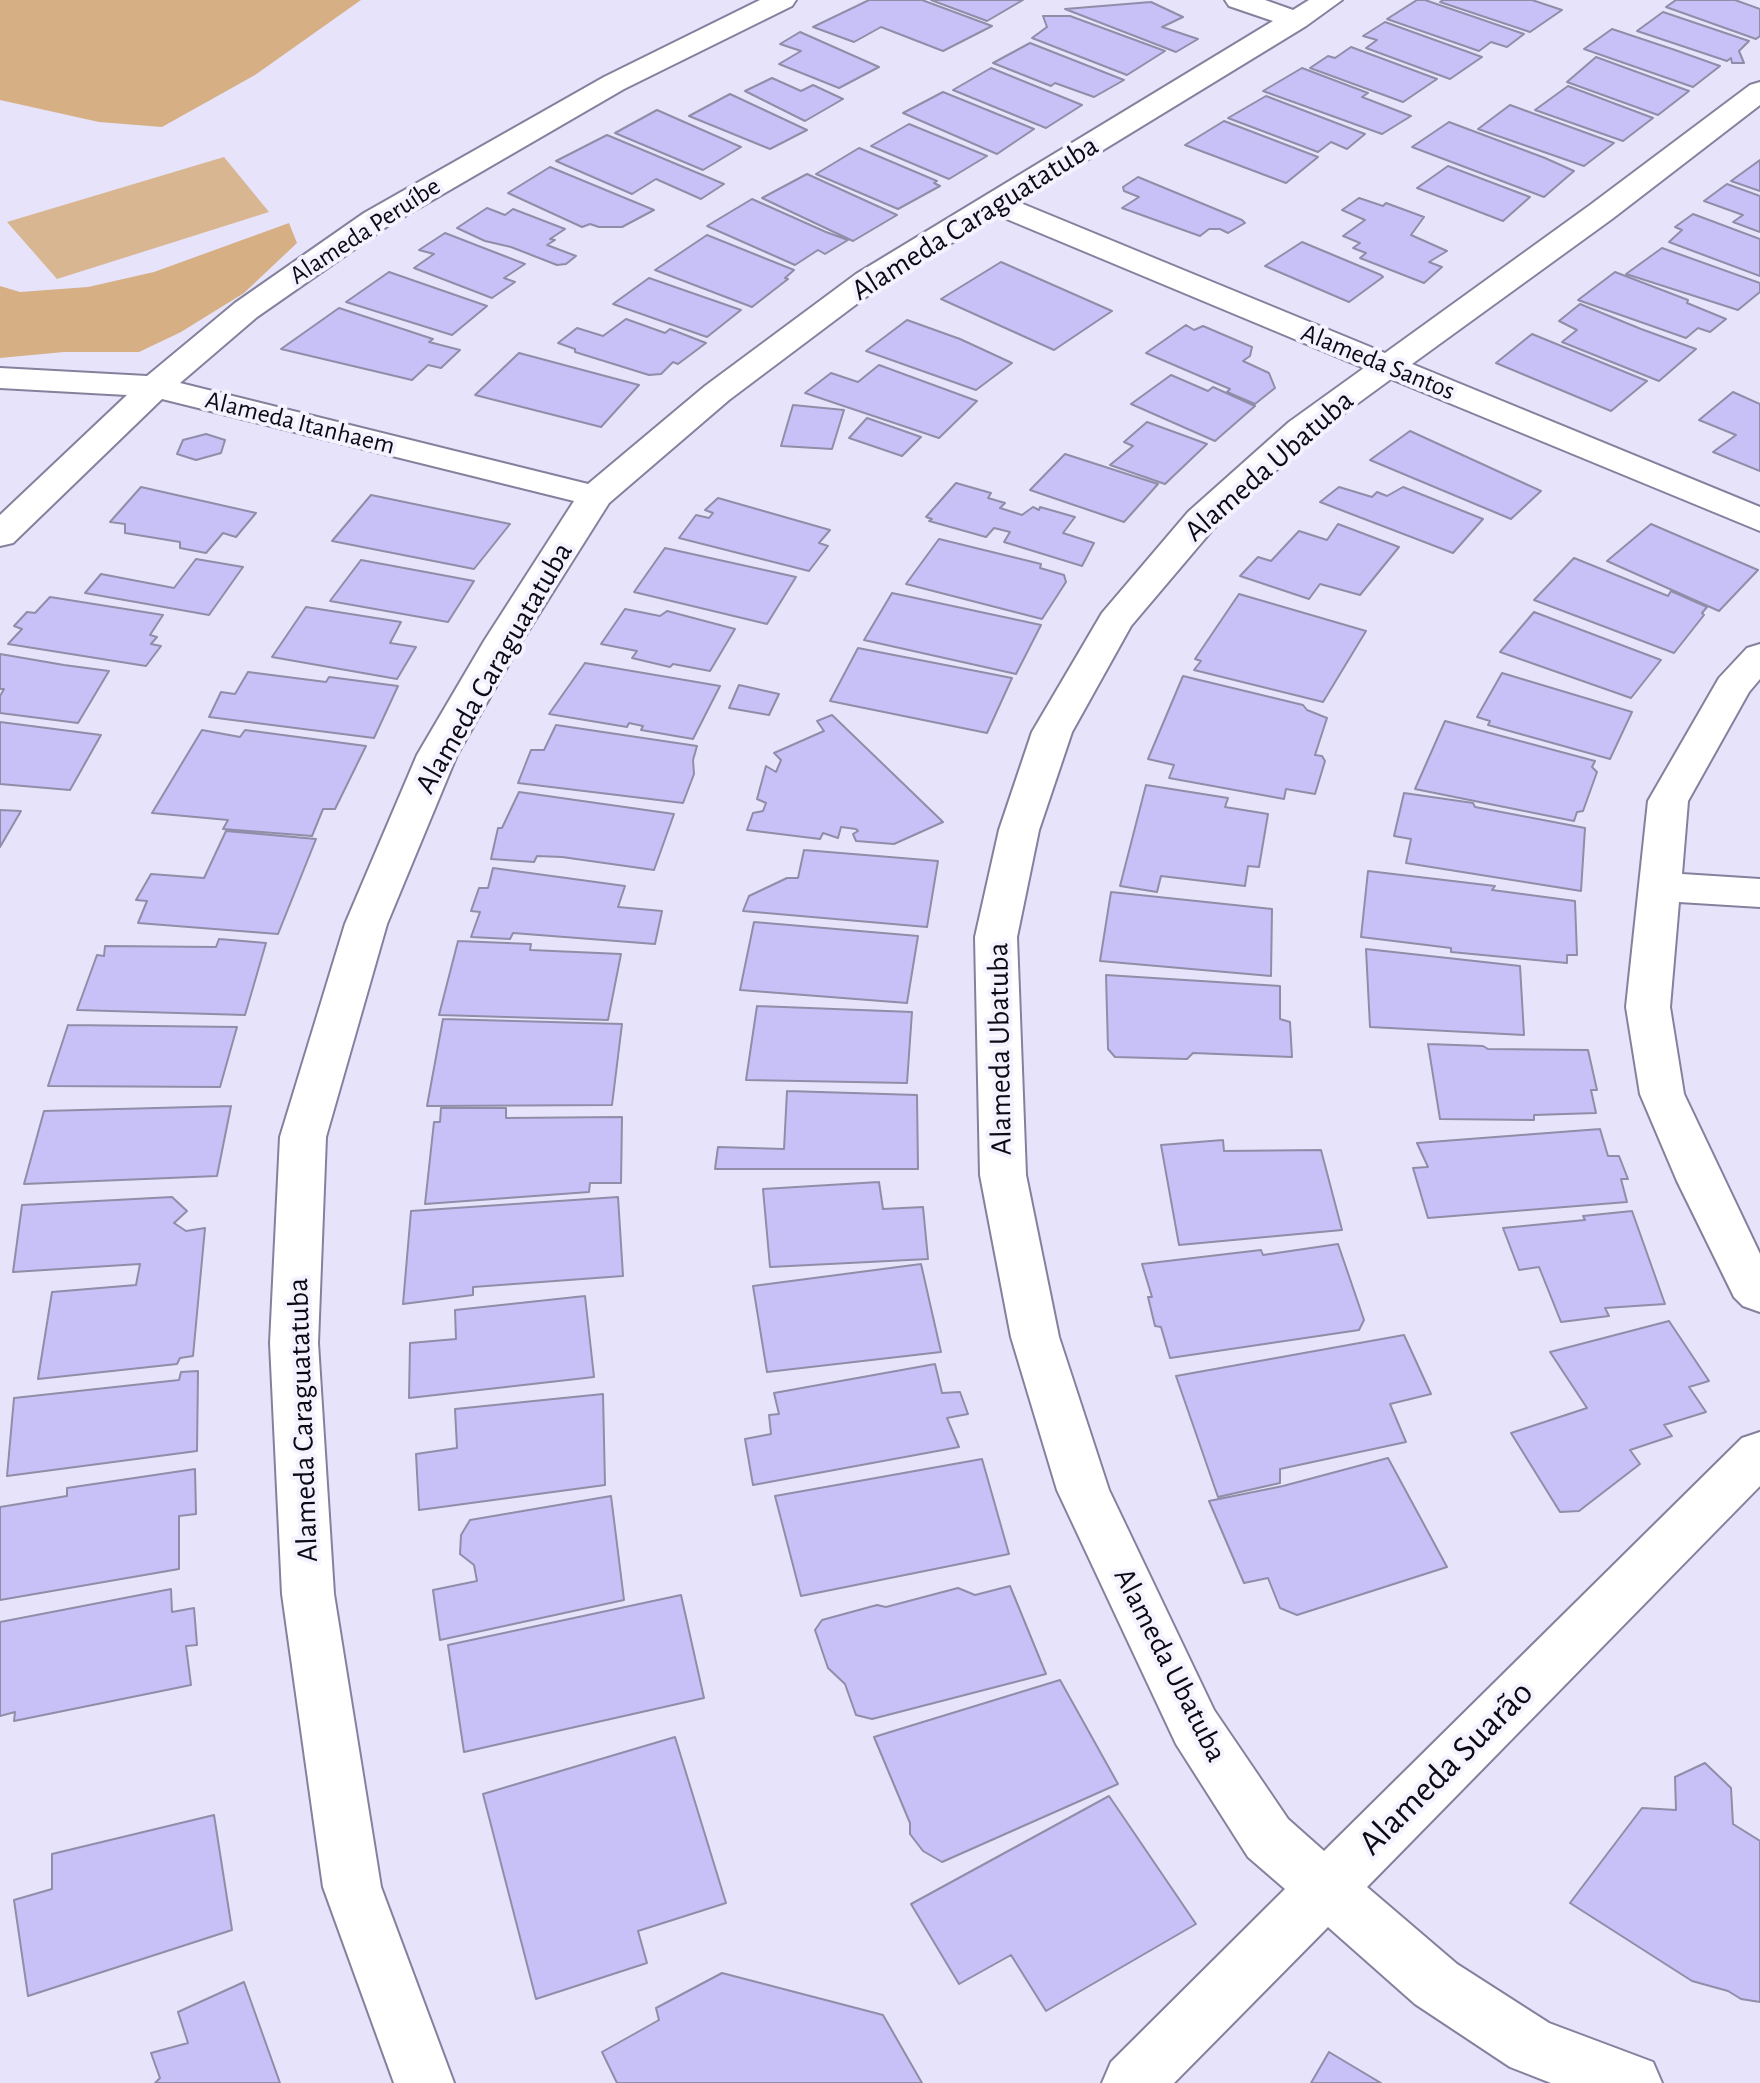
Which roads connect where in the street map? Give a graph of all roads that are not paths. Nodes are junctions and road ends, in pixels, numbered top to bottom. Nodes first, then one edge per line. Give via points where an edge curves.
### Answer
1 (782, 0) edge
2 (1239, 0) edge
3 (1312, 10) edge
4 (1760, 91) edge
5 (997, 204) junction
6 (1387, 366) junction
7 (0, 378) edge
8 (155, 387) junction
9 (595, 496) junction
10 (1760, 520) edge
11 (0, 535) edge
12 (1760, 656) edge
13 (1659, 887) junction
14 (1760, 893) edge
15 (1760, 1293) edge
16 (1760, 1453) edge
17 (1326, 1888) junction
18 (424, 2083) edge
19 (1132, 2083) edge
20 (1632, 2083) edge

1 - 8 street, Alameda Peruíbe via 614,83 375,220 246,310
2 - 3 street
3 - 5 street, Alameda Caraguatatuba
4 - 6 street, Alameda Ubatuba
5 - 6 street, Alameda Santos
5 - 9 street, Alameda Caraguatatuba via 867,281 717,393
6 - 10 street, Alameda Santos
6 - 17 street, Alameda Ubatuba via 1301,429 1201,520 1115,621 1052,732 1019,830 996,937 1003,1175 1035,1337 1083,1490 1195,1727 1268,1838
7 - 8 street, Alameda Itanhaem
8 - 9 street, Alameda Itanhaem
8 - 11 street, Alameda Peruíbe
9 - 18 street, Alameda Caraguatatuba via 437,755 366,924 303,1137 294,1343 308,1594 352,1887
12 - 13 street via 1733,686 1668,801
13 - 14 street
13 - 15 street via 1648,1007 1662,1094 1713,1207
16 - 17 street, Alameda Suarão
17 - 19 street, Alameda Suarão
17 - 20 street, Alameda Ubatuba via 1436,1984 1531,2046

